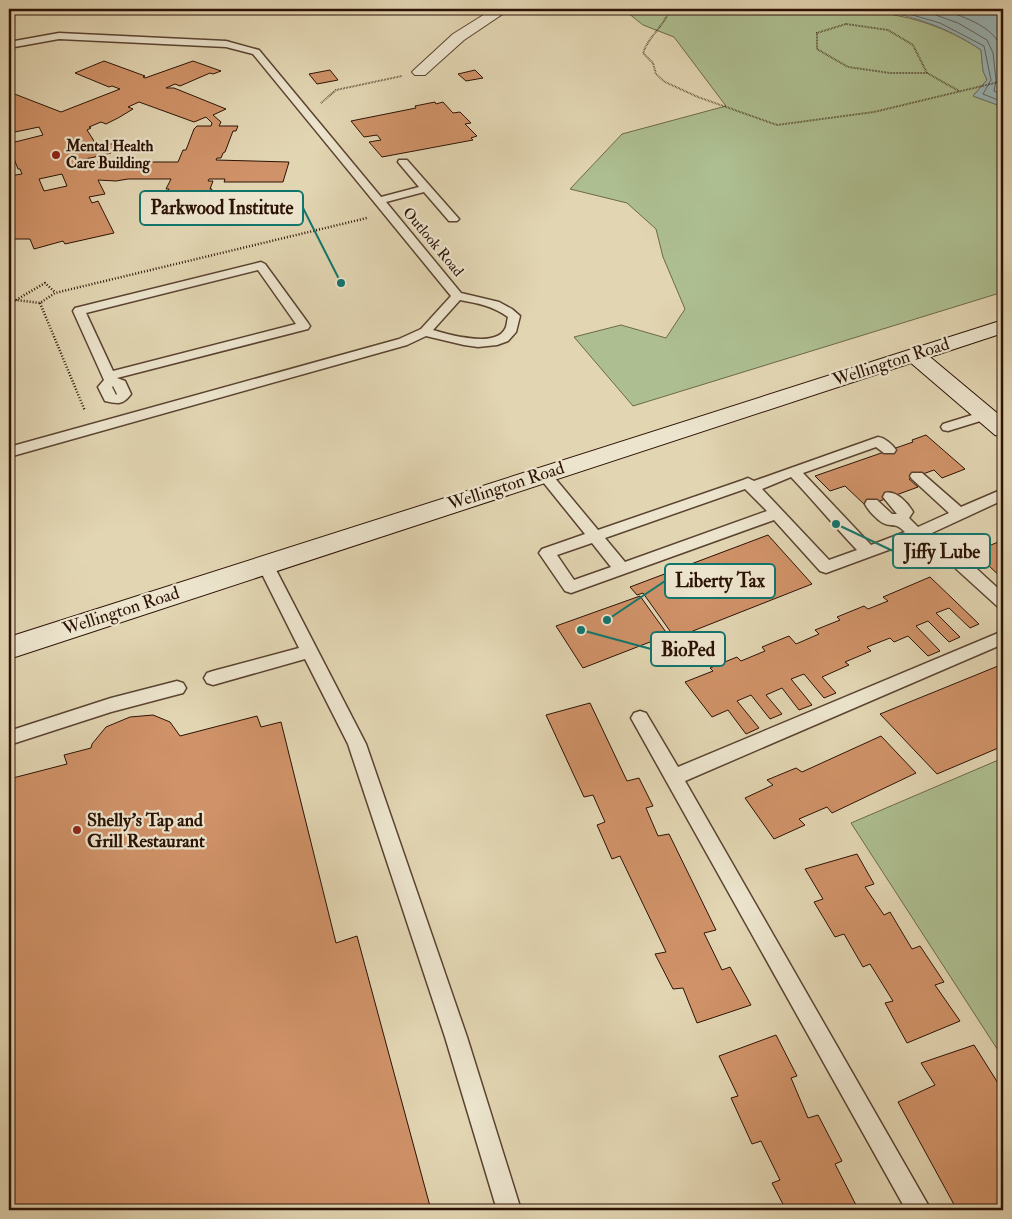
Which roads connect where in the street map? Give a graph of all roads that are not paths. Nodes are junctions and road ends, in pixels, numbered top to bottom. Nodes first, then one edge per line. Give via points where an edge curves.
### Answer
1 (503, 9) edge
2 (9, 45) edge
3 (414, 73) road end
4 (403, 162) dead end
5 (426, 188) junction
6 (379, 201) junction
7 (453, 219) dead end
8 (457, 296) junction
9 (1003, 326) edge
10 (425, 332) junction
11 (914, 355) junction
12 (110, 378) junction
13 (985, 415) junction
14 (128, 420) junction
15 (948, 427) dead end
16 (1003, 430) edge
17 (889, 450) dead end
18 (9, 452) edge
19 (789, 473) junction
20 (544, 474) junction
21 (917, 476) dead end
22 (752, 487) junction
23 (1003, 494) edge
24 (890, 497) dead end
25 (872, 504) dead end
26 (826, 508) junction
27 (776, 513) junction
28 (958, 514) junction
29 (901, 519) junction
30 (916, 534) junction
31 (596, 536) junction
32 (868, 552) junction
33 (959, 562) dead end
34 (265, 564) junction
35 (622, 569) junction
36 (1003, 602) edge
37 (1003, 636) edge
38 (9, 648) edge
39 (311, 651) junction
40 (213, 678) dead end
41 (177, 688) dead end
42 (640, 718) dead end
43 (9, 738) edge
44 (674, 777) junction
45 (509, 1210) edge
46 (919, 1210) edge

1 - 3 main road via 457,36
2 - 6 lane, Outlook Road via 59,36 226,44 256,52
4 - 5 lane
5 - 6 lane
5 - 7 lane
6 - 8 lane, Outlook Road
8 - 10 lane, Outlook Road
8 - 10 lane via 504,308 514,316 514,325 508,334 482,344
9 - 11 main road, Wellington Road
10 - 14 lane, Outlook Road via 403,342
11 - 13 main road
11 - 20 main road, Wellington Road
12 - 12 lane via 79,311 261,266 304,326
12 - 14 lane via 120,384 124,394 119,400
13 - 15 lane
13 - 16 main road
14 - 18 lane, Outlook Road
17 - 19 lane via 878,441 847,459
19 - 22 lane
19 - 26 lane via 823,501
19 - 26 lane via 817,508
20 - 31 lane
20 - 34 main road, Wellington Road
21 - 28 lane
22 - 27 lane
22 - 31 lane via 748,483
23 - 28 lane
24 - 29 lane via 906,512
25 - 29 lane via 888,519
26 - 32 lane
27 - 32 lane via 826,568
27 - 35 lane
28 - 30 lane
29 - 30 lane
30 - 32 lane
31 - 35 lane
31 - 35 lane via 547,553 571,587
33 - 36 lane
34 - 38 main road, Wellington Road
34 - 39 lane
37 - 44 lane
39 - 40 lane
39 - 45 lane via 357,744 456,1037
41 - 43 lane via 111,705
42 - 44 lane
44 - 46 lane

